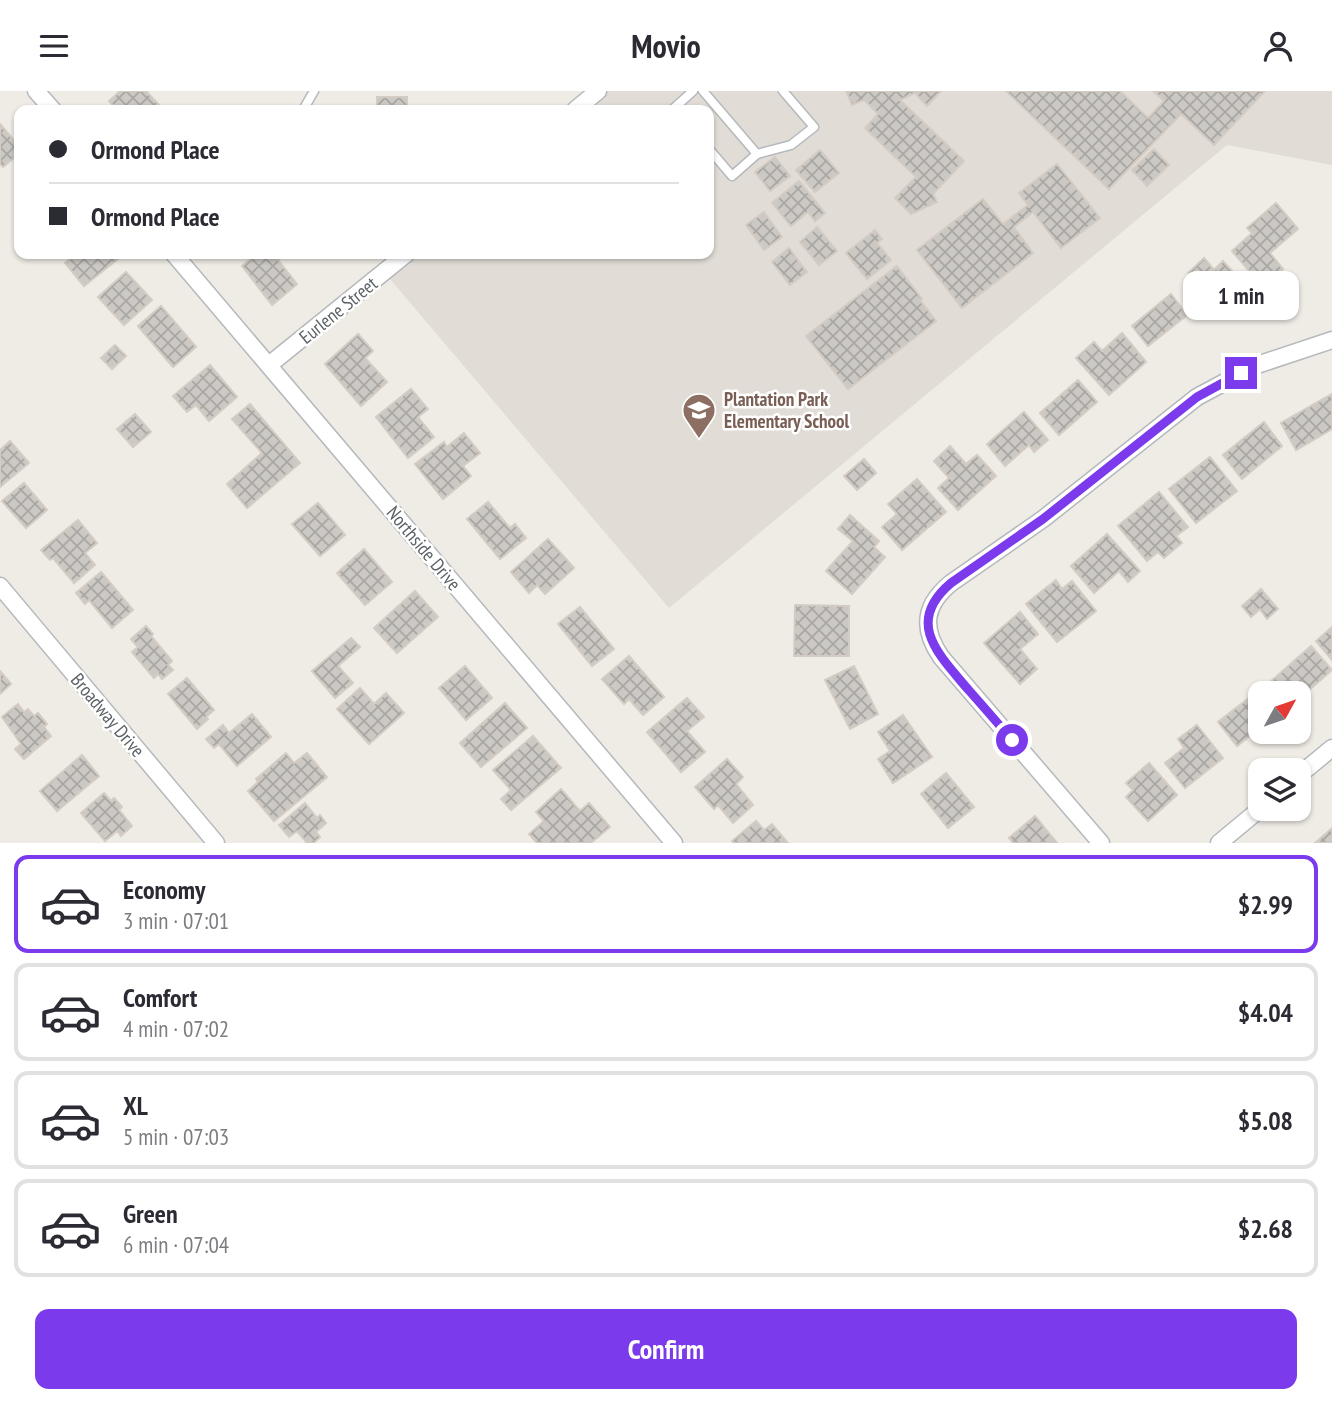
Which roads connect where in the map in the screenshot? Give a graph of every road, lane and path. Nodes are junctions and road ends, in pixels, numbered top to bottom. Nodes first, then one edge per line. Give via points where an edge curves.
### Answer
1 (36, 91) edge
2 (598, 91) edge
3 (693, 91) edge
4 (703, 91) edge
5 (783, 91) edge
6 (49, 105) edge
7 (581, 105) edge
8 (677, 105) edge
9 (757, 154) junction
10 (714, 155) edge
11 (178, 259) edge
12 (400, 259) edge
13 (1332, 340) edge
14 (269, 365) junction
15 (0, 586) edge
16 (1332, 748) edge
17 (1311, 765) edge
18 (1248, 819) edge
19 (216, 843) edge
20 (674, 843) edge
21 (1101, 843) edge
22 (1219, 843) edge

1 - 6 street
2 - 7 street
3 - 8 lane
4 - 9 lane
5 - 9 lane via 814,127 791,145
9 - 10 lane via 733,176
11 - 14 street, Northside Drive
12 - 14 street, Eurlene Street
13 - 21 street via 1256,365 1197,397 1043,519 951,583 931,605 928,621 933,646
14 - 20 street, Northside Drive
15 - 19 street, Broadway Drive
16 - 17 street
18 - 22 street

